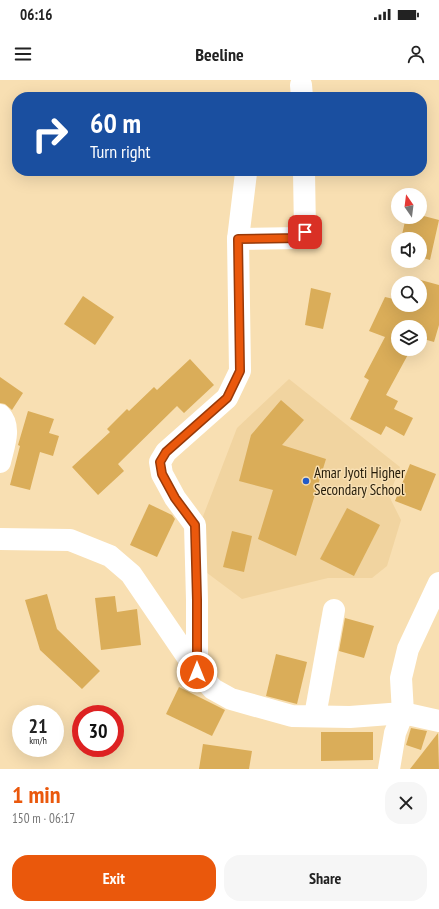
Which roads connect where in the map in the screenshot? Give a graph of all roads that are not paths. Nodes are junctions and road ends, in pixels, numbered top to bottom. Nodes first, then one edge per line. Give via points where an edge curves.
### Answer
1 (246, 176) edge
2 (304, 176) edge
3 (238, 239) junction
4 (0, 416) edge
5 (0, 462) edge
6 (0, 539) edge
7 (439, 583) edge
8 (334, 610) dead end
9 (197, 672) junction
10 (403, 713) junction
11 (315, 716) junction
12 (439, 721) edge
13 (389, 769) edge

1 - 3 street
2 - 3 street via 305,232 300,238
3 - 9 street via 240,371 227,398 166,452 160,462 162,474 175,498 195,525
4 - 5 street via 6,430
6 - 9 street via 70,540 110,556 131,574
7 - 10 street via 408,650 401,678
8 - 11 street
9 - 11 street via 213,689 231,699 292,716
10 - 11 street via 350,717
10 - 12 street
10 - 13 street via 395,733

